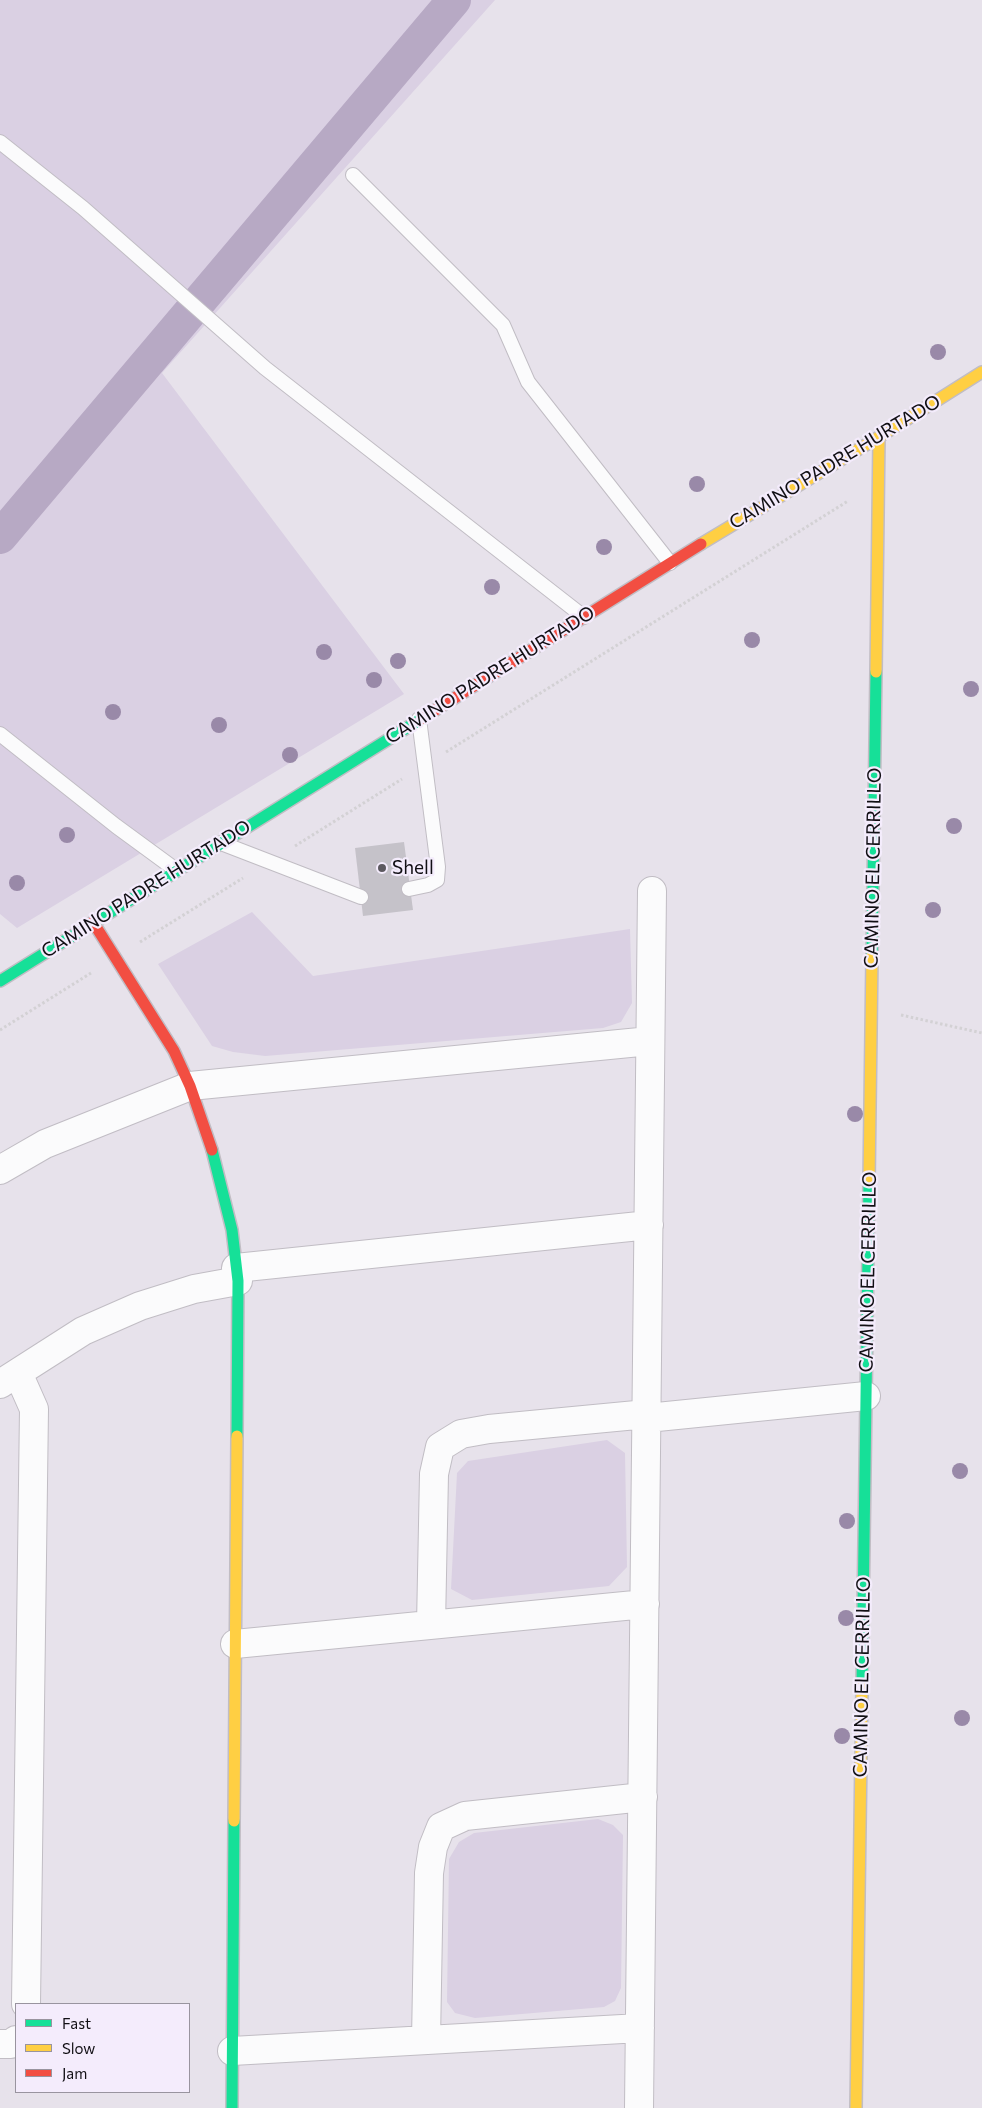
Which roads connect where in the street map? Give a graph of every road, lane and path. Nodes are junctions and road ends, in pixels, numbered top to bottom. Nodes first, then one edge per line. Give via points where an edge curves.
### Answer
1 (0, 142) edge
2 (353, 175) dead end
3 (982, 372) edge
4 (879, 437) junction
5 (670, 563) junction
6 (584, 617) junction
7 (419, 719) junction
8 (0, 734) edge
9 (220, 842) junction
10 (176, 870) junction
11 (409, 889) dead end
12 (652, 891) dead end
13 (361, 897) dead end
14 (92, 922) junction
15 (0, 981) edge
16 (871, 1009) junction
17 (982, 1033) edge
18 (650, 1041) junction
19 (190, 1086) junction
20 (0, 1170) edge
21 (649, 1225) junction
22 (237, 1274) junction
23 (9, 1378) edge
24 (866, 1396) junction
25 (647, 1416) junction
26 (645, 1604) junction
27 (431, 1625) junction
28 (236, 1644) junction
29 (643, 1796) junction
30 (26, 2003) edge
31 (640, 2028) junction
32 (426, 2040) junction
33 (15, 2041) edge
34 (0, 2044) edge
35 (232, 2051) junction
36 (232, 2108) edge
37 (640, 2108) edge
38 (856, 2108) edge

1 - 6 lane via 83,208 265,368
2 - 5 lane via 503,325 528,382
3 - 4 street, CAMINO PADRE HURTADO
4 - 5 street, CAMINO PADRE HURTADO
4 - 16 street, CAMINO EL CERRILLO
5 - 6 street, CAMINO PADRE HURTADO
6 - 7 street, CAMINO PADRE HURTADO
7 - 9 street, CAMINO PADRE HURTADO
7 - 11 lane via 438,867 437,880
8 - 10 lane
9 - 10 street, CAMINO PADRE HURTADO
9 - 13 lane
10 - 14 street, CAMINO PADRE HURTADO
12 - 18 street
14 - 15 street, CAMINO PADRE HURTADO
14 - 19 street via 174,1051
16 - 17 path
16 - 24 street, CAMINO EL CERRILLO
18 - 19 street
18 - 21 street
19 - 20 street via 45,1144
19 - 22 street via 225,1200
21 - 22 street
21 - 25 street
22 - 23 street via 140,1306 83,1331
22 - 28 street
23 - 30 street via 34,1409
24 - 25 street
24 - 38 street, CAMINO EL CERRILLO
25 - 26 street
25 - 27 street via 489,1429 460,1434 440,1447 434,1474
26 - 27 street
26 - 29 street
27 - 28 street
28 - 35 street
29 - 31 street
29 - 32 street via 465,1816 442,1827 433,1847 429,1873
31 - 32 street
31 - 37 street
32 - 35 street
33 - 34 street
35 - 36 street

